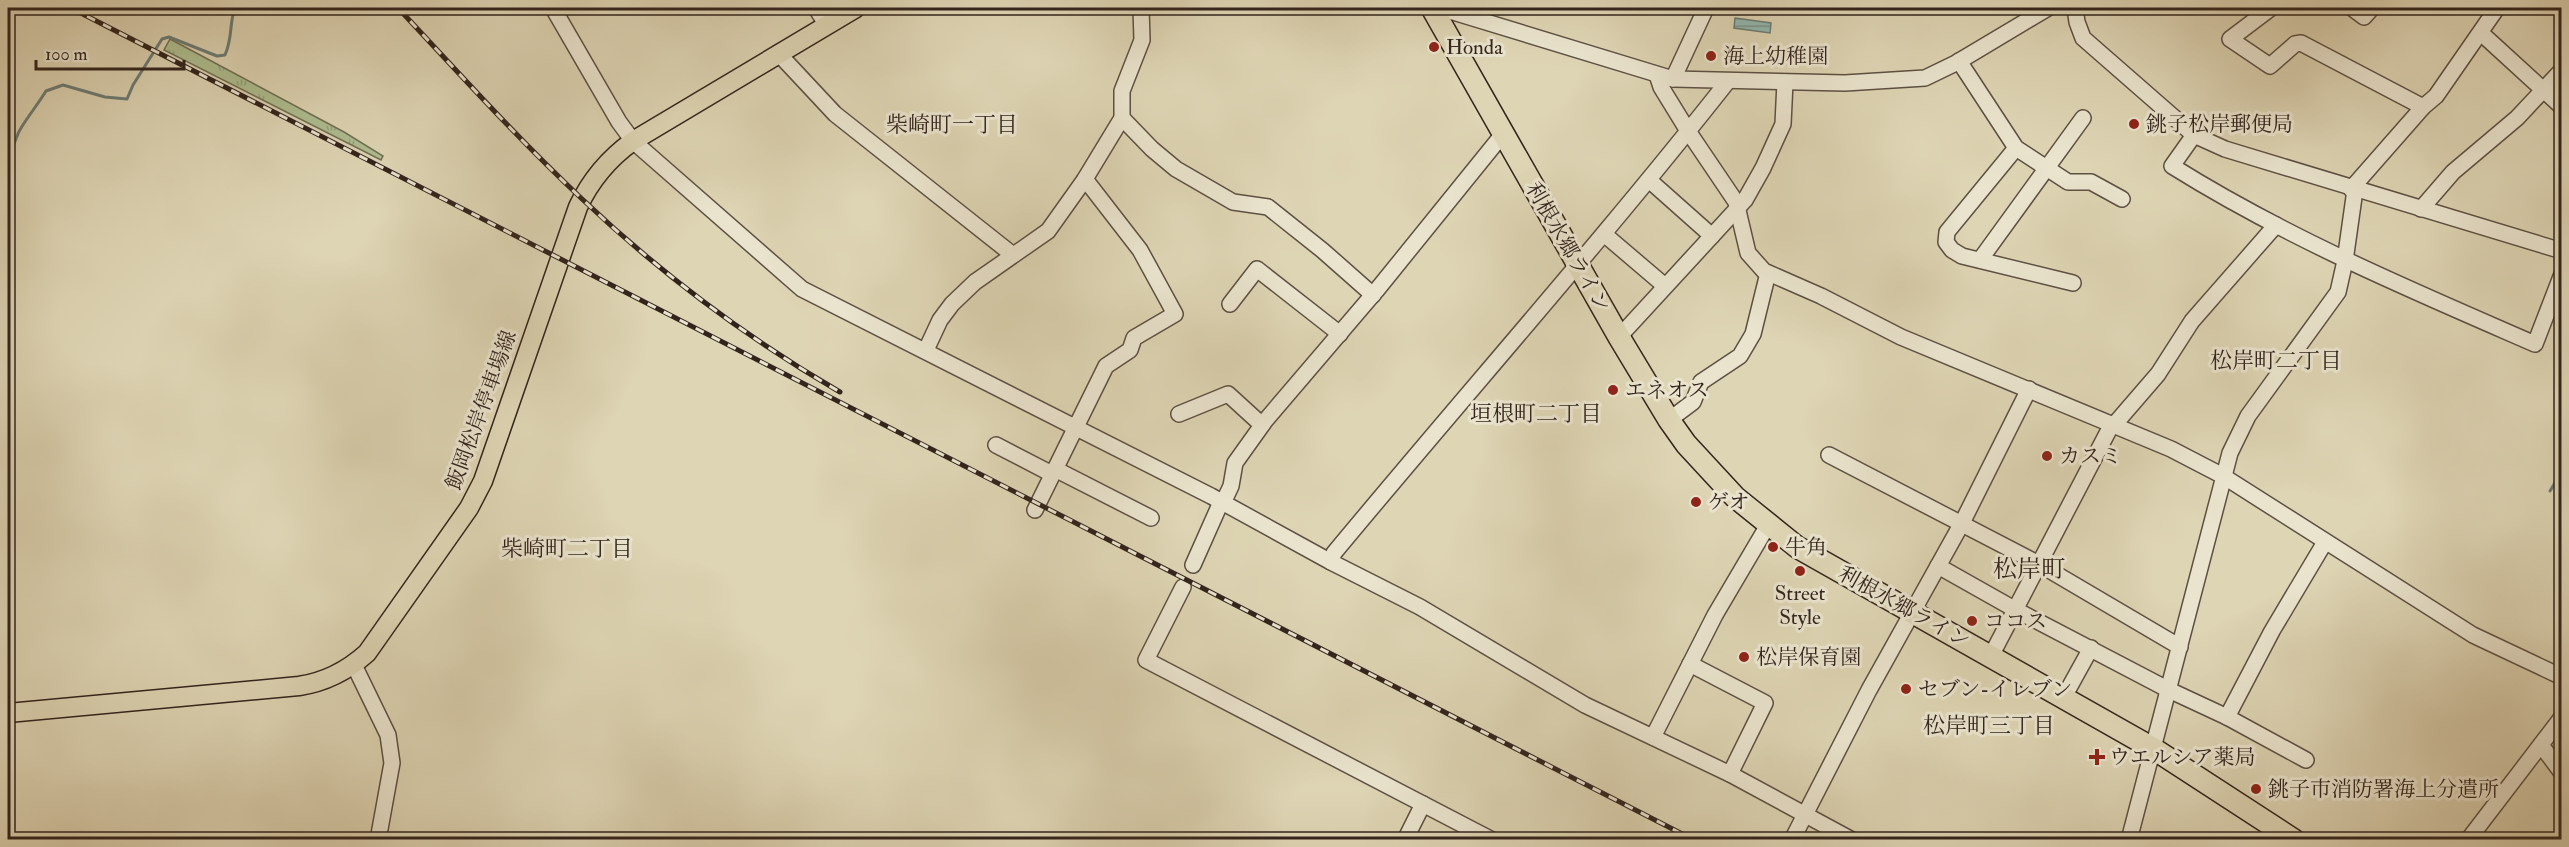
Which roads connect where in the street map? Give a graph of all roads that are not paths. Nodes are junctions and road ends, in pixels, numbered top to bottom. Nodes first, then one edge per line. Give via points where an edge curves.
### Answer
1 (553, 8) edge
2 (816, 8) edge
3 (856, 8) edge
4 (1141, 8) edge
5 (1432, 8) edge
6 (1440, 8) edge
7 (1706, 8) edge
8 (2048, 8) edge
9 (2075, 8) edge
10 (2271, 8) edge
11 (2352, 8) edge
12 (2372, 8) edge
13 (2497, 8) edge
14 (826, 24) junction
15 (2481, 33) junction
16 (778, 53) junction
17 (1959, 61) junction
18 (2562, 70) edge
19 (1658, 75) junction
20 (1673, 79) junction
21 (1728, 81) junction
22 (1785, 82) junction
23 (2546, 90) junction
24 (2562, 106) edge
25 (2423, 107) junction
26 (1122, 118) junction
27 (2083, 118) dead end
28 (1688, 131) junction
29 (1503, 134) junction
30 (2194, 135) junction
31 (633, 141) junction
32 (2016, 148) junction
33 (2048, 168) junction
34 (1085, 179) junction
35 (1649, 180) junction
36 (2353, 190) junction
37 (2122, 199) dead end
38 (1738, 208) junction
39 (2421, 209) junction
40 (2276, 225) junction
41 (1604, 234) junction
42 (1712, 236) junction
43 (2562, 251) edge
44 (1013, 255) junction
45 (1980, 260) junction
46 (2345, 261) junction
47 (1578, 266) junction
48 (1768, 273) junction
49 (2562, 274) edge
50 (2073, 283) dead end
51 (1665, 286) junction
52 (1373, 295) junction
53 (1230, 304) dead end
54 (1340, 333) junction
55 (1618, 337) junction
56 (926, 350) junction
57 (2029, 389) junction
58 (1179, 414) dead end
59 (1669, 420) junction
60 (2113, 424) junction
61 (1262, 425) junction
62 (1076, 426) junction
63 (996, 445) dead end
64 (1829, 455) dead end
65 (1054, 472) junction
66 (2223, 476) junction
67 (1222, 503) junction
68 (1035, 510) dead end
69 (1151, 518) dead end
70 (1962, 523) junction
71 (1768, 525) junction
72 (2325, 542) junction
73 (1331, 562) junction
74 (2039, 564) junction
75 (1193, 565) dead end
76 (1938, 566) junction
77 (1183, 587) dead end
78 (2016, 610) junction
79 (1912, 612) junction
80 (2180, 647) junction
81 (2091, 648) junction
82 (1990, 656) junction
83 (354, 664) junction
84 (1690, 664) junction
85 (2562, 677) edge
86 (2169, 690) junction
87 (2064, 698) junction
88 (8, 713) edge
89 (2227, 717) junction
90 (2562, 717) edge
91 (1653, 737) junction
92 (2541, 745) junction
93 (2154, 749) junction
94 (2306, 760) dead end
95 (2562, 773) edge
96 (1730, 774) junction
97 (1423, 804) junction
98 (1805, 814) junction
99 (378, 840) edge
100 (1405, 840) edge
101 (1492, 840) edge
102 (1792, 840) edge
103 (1852, 840) edge
104 (2129, 840) edge
105 (2294, 840) edge
106 (2468, 840) edge

1 - 31 street
2 - 14 street
3 - 14 main road, 飯岡松岸停車場線
4 - 26 street via 1142,40 1122,91
5 - 29 highway, 利根水郷ライン
6 - 19 street
7 - 20 street
8 - 17 street
9 - 30 street via 2083,38
10 - 25 street via 2230,39 2270,66 2301,43
11 - 12 street via 2364,17
13 - 15 street
14 - 16 main road, 飯岡松岸停車場線
15 - 23 street
15 - 25 street via 2436,96
16 - 31 main road, 飯岡松岸停車場線
16 - 44 street via 835,114
17 - 22 street via 1925,78
17 - 32 street
18 - 23 street
19 - 20 street
19 - 28 street via 1661,87
20 - 21 street
21 - 22 street
21 - 28 street
22 - 38 street via 1783,124 1763,168
23 - 24 street
23 - 39 street via 2453,172
25 - 36 street
26 - 34 street
26 - 52 street via 1176,169 1233,202 1268,207
27 - 33 street
28 - 35 street
28 - 38 street
29 - 47 highway, 利根水郷ライン
29 - 52 street
30 - 36 street via 2224,149
30 - 40 street via 2172,166
31 - 56 street via 802,289
31 - 83 main road, 飯岡松岸停車場線 via 598,172 578,207 476,494 367,653
32 - 33 street
32 - 45 street via 1946,236 1952,250
33 - 37 street via 2068,182 2091,182
33 - 45 street
34 - 44 street via 1048,231
34 - 62 street via 1140,250 1175,314 1134,338 1130,350 1106,366
35 - 41 street
35 - 42 street
36 - 39 street
36 - 46 street
38 - 42 street
38 - 48 street via 1748,253
39 - 43 street
40 - 46 street
40 - 60 street via 2192,321 2158,374
41 - 47 street
41 - 51 street
42 - 51 street
44 - 56 street via 952,304
45 - 50 street
46 - 49 street via 2535,344
46 - 66 street via 2334,298 2248,416 2229,453
47 - 55 highway, 利根水郷ライン
47 - 73 street via 1441,423 1334,553
48 - 57 street via 1901,338
48 - 59 street via 1753,334 1740,356 1701,382 1693,402
51 - 55 street
52 - 54 street
53 - 54 street via 1257,269
54 - 61 street
55 - 59 highway, 利根水郷ライン
56 - 62 street
57 - 60 street
57 - 70 street
58 - 61 street via 1228,394
59 - 71 highway, 利根水郷ライン via 1711,472
60 - 66 street
60 - 74 street
61 - 67 street via 1235,463 1231,486
62 - 65 street
62 - 67 street
63 - 65 street
64 - 70 street
65 - 68 street
65 - 69 street
66 - 72 street
66 - 80 street
67 - 73 street
67 - 75 street
70 - 74 street
70 - 76 street
71 - 79 highway, 利根水郷ライン via 1797,547
71 - 84 street
72 - 85 street via 2473,635
72 - 89 street
73 - 91 street via 1420,607 1585,705
74 - 78 street
74 - 80 street
76 - 78 street
76 - 79 street
77 - 97 street via 1146,660
78 - 81 street
78 - 82 street
79 - 82 highway, 利根水郷ライン
79 - 98 street
80 - 86 street
81 - 86 street
81 - 87 street
82 - 87 highway, 利根水郷ライン
83 - 88 main road, 飯岡松岸停車場線 via 326,680 300,686
83 - 99 street via 388,735 392,763
84 - 91 street
84 - 96 street via 1766,703
86 - 89 street
86 - 93 street
87 - 93 highway, 利根水郷ライン
89 - 94 street
90 - 92 street
91 - 96 street
92 - 95 street
92 - 106 street
93 - 104 street
93 - 105 highway, 利根水郷ライン
96 - 98 street
97 - 100 street
97 - 101 street
98 - 102 street
98 - 103 street

